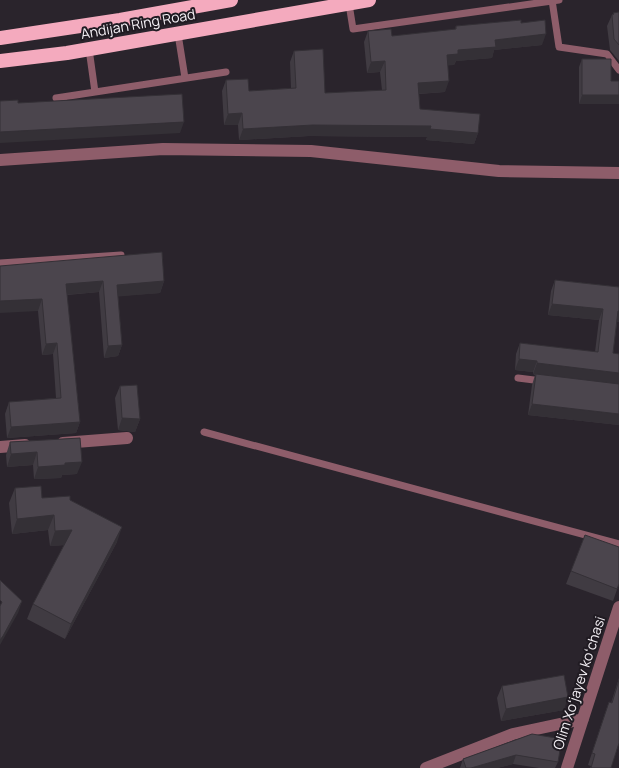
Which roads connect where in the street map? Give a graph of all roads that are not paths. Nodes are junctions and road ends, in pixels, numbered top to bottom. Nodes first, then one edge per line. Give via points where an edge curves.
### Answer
1 (231, 0) edge
2 (369, 0) edge
3 (554, 0) edge
4 (349, 4) junction
5 (178, 34) junction
6 (0, 38) edge
7 (89, 50) junction
8 (0, 61) edge
9 (619, 70) edge
10 (226, 72) dead end
11 (185, 78) junction
12 (95, 92) junction
13 (56, 98) dead end
14 (0, 160) edge
15 (619, 173) edge
16 (121, 255) edge
17 (0, 262) edge
18 (518, 378) dead end
19 (545, 382) edge
20 (204, 432) dead end
21 (127, 438) dead end
22 (0, 447) edge
23 (619, 544) edge
24 (619, 607) edge
25 (583, 719) junction
26 (426, 768) edge
27 (567, 768) edge

1 - 6 highway, Andijan Ring Road
2 - 4 highway, Andijan Ring Road
3 - 4 lane via 353,29
3 - 9 lane via 559,47 607,54
4 - 5 highway, Andijan Ring Road
5 - 7 highway, Andijan Ring Road
5 - 11 lane
7 - 8 highway, Andijan Ring Road
7 - 12 lane
10 - 11 lane
11 - 12 lane
12 - 13 lane
14 - 15 street via 164,149 311,151 499,171
16 - 17 lane
18 - 19 lane
20 - 23 lane
21 - 22 street
24 - 25 street, Olim Xoʻjayev koʻchasi
25 - 26 street via 513,734
25 - 27 street, Olim Xoʻjayev koʻchasi

